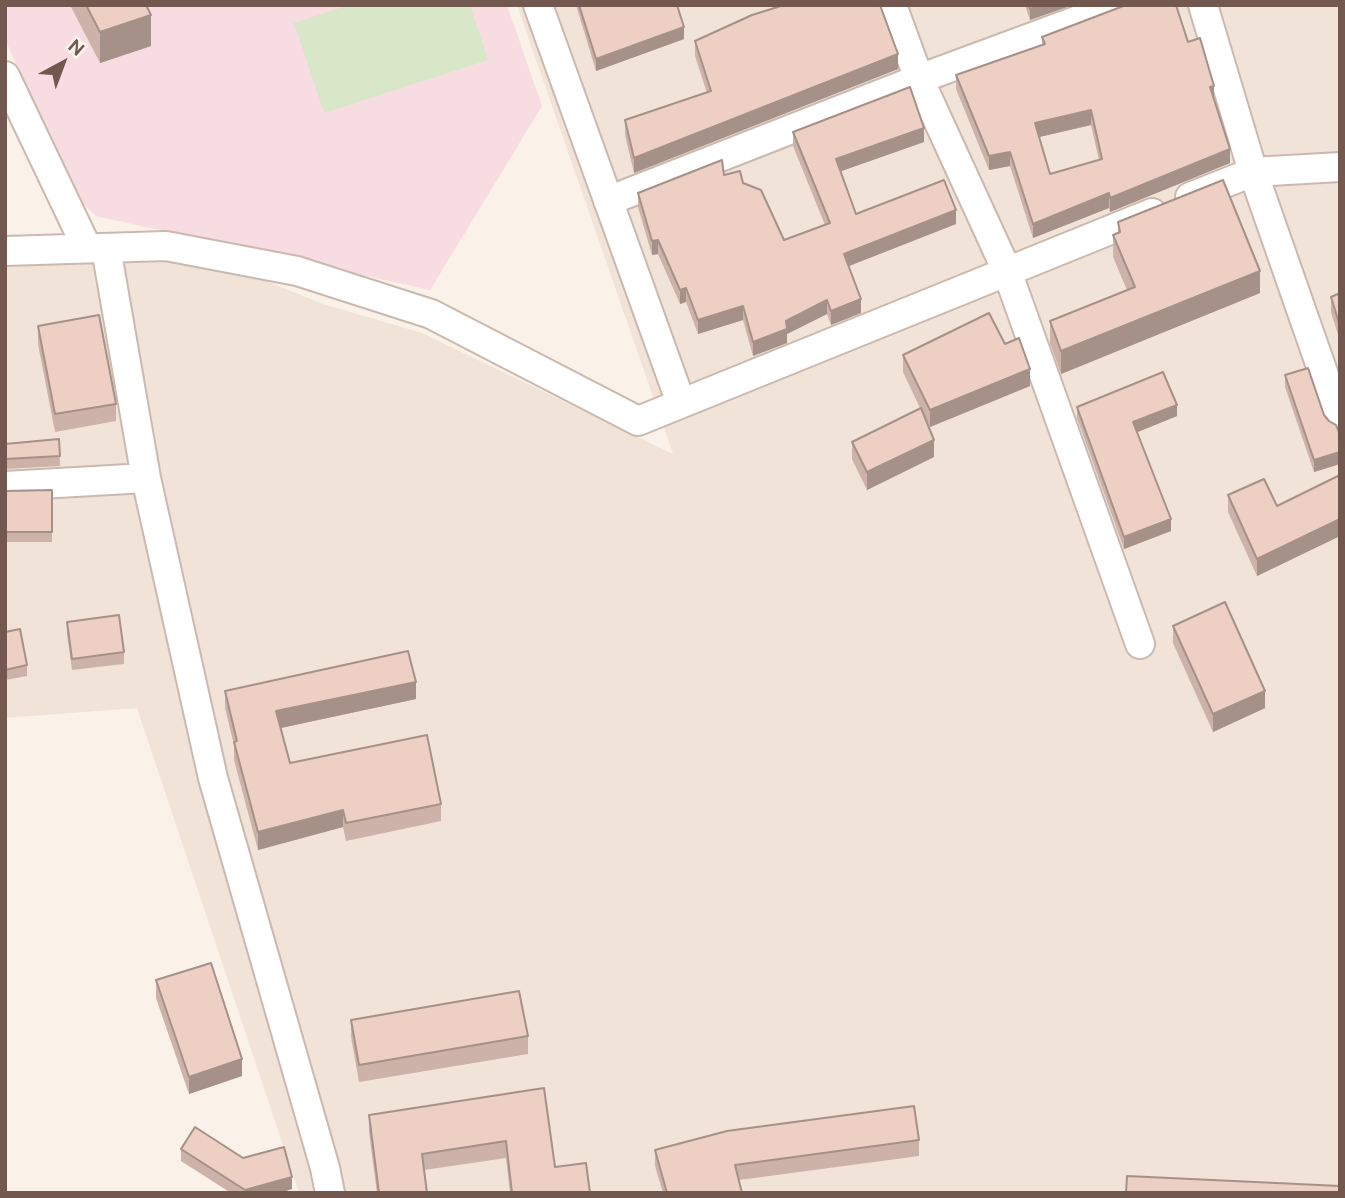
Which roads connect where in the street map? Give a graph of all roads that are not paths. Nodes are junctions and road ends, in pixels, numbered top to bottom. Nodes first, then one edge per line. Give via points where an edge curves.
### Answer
1 (538, 5) edge
2 (892, 5) edge
3 (1119, 5) edge
4 (1203, 5) edge
5 (5, 76) edge
6 (919, 79) junction
7 (1340, 167) edge
8 (1253, 172) junction
9 (608, 201) junction
10 (96, 248) junction
11 (5, 251) edge
12 (1007, 271) junction
13 (681, 403) junction
14 (1340, 421) edge
15 (146, 478) junction
16 (5, 486) edge
17 (1140, 644) dead end
18 (330, 1193) edge

1 - 9 street
2 - 6 street
3 - 6 street
4 - 8 street
5 - 10 street
6 - 9 street
6 - 12 street
7 - 8 street
8 - 12 street
8 - 14 street
9 - 13 street
10 - 11 street
10 - 13 street via 166,246 297,271 430,314 638,421
10 - 15 street
12 - 13 street
12 - 17 street
15 - 16 street
15 - 18 street via 213,778

